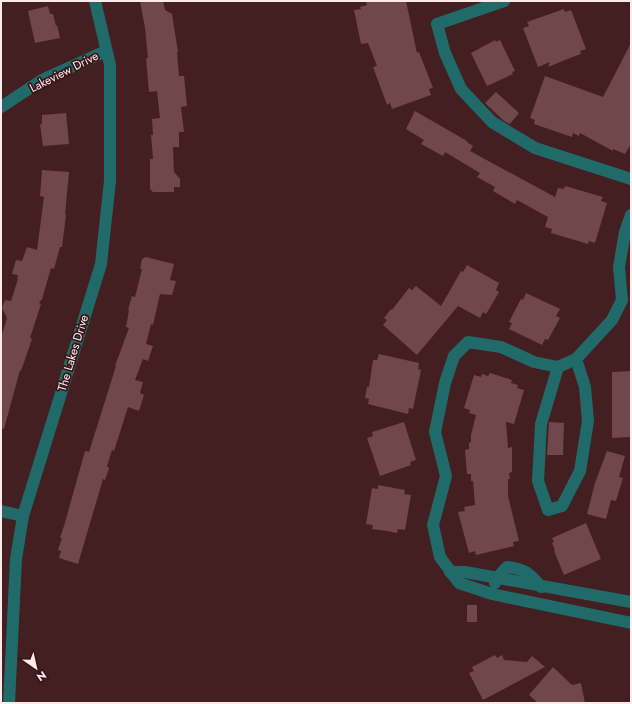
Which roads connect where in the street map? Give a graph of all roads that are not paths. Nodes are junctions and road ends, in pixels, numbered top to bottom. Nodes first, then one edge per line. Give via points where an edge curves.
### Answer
1 (95, 1) edge
2 (504, 1) edge
3 (106, 51) junction
4 (1, 107) edge
5 (631, 179) edge
6 (631, 215) edge
7 (576, 359) junction
8 (558, 367) junction
9 (1, 511) edge
10 (23, 516) junction
11 (450, 572) junction
12 (497, 578) junction
13 (492, 594) junction
14 (590, 595) junction
15 (631, 602) edge
16 (585, 613) junction
17 (631, 623) edge
18 (9, 703) edge

1 - 3 street, The Lakes Drive
2 - 5 street via 437,24 445,53 461,88 492,122 535,148
3 - 4 street, Lakeview Drive via 42,80
3 - 10 street, The Lakes Drive via 110,65 110,180 100,264
6 - 7 street via 625,232 619,267 622,300 612,320
7 - 8 street
7 - 8 street via 586,387 588,421 580,471 562,506 548,510 538,481 541,424
8 - 11 street via 534,362 500,347 468,342 454,356 435,432 446,476 433,525 440,557
9 - 10 street
10 - 18 street, The Lakes Drive via 16,559
11 - 12 street via 466,572
11 - 13 street via 459,583
12 - 13 street
12 - 14 street via 507,567 520,569 530,574 541,586
13 - 16 street
14 - 15 street
14 - 16 street
16 - 17 street

